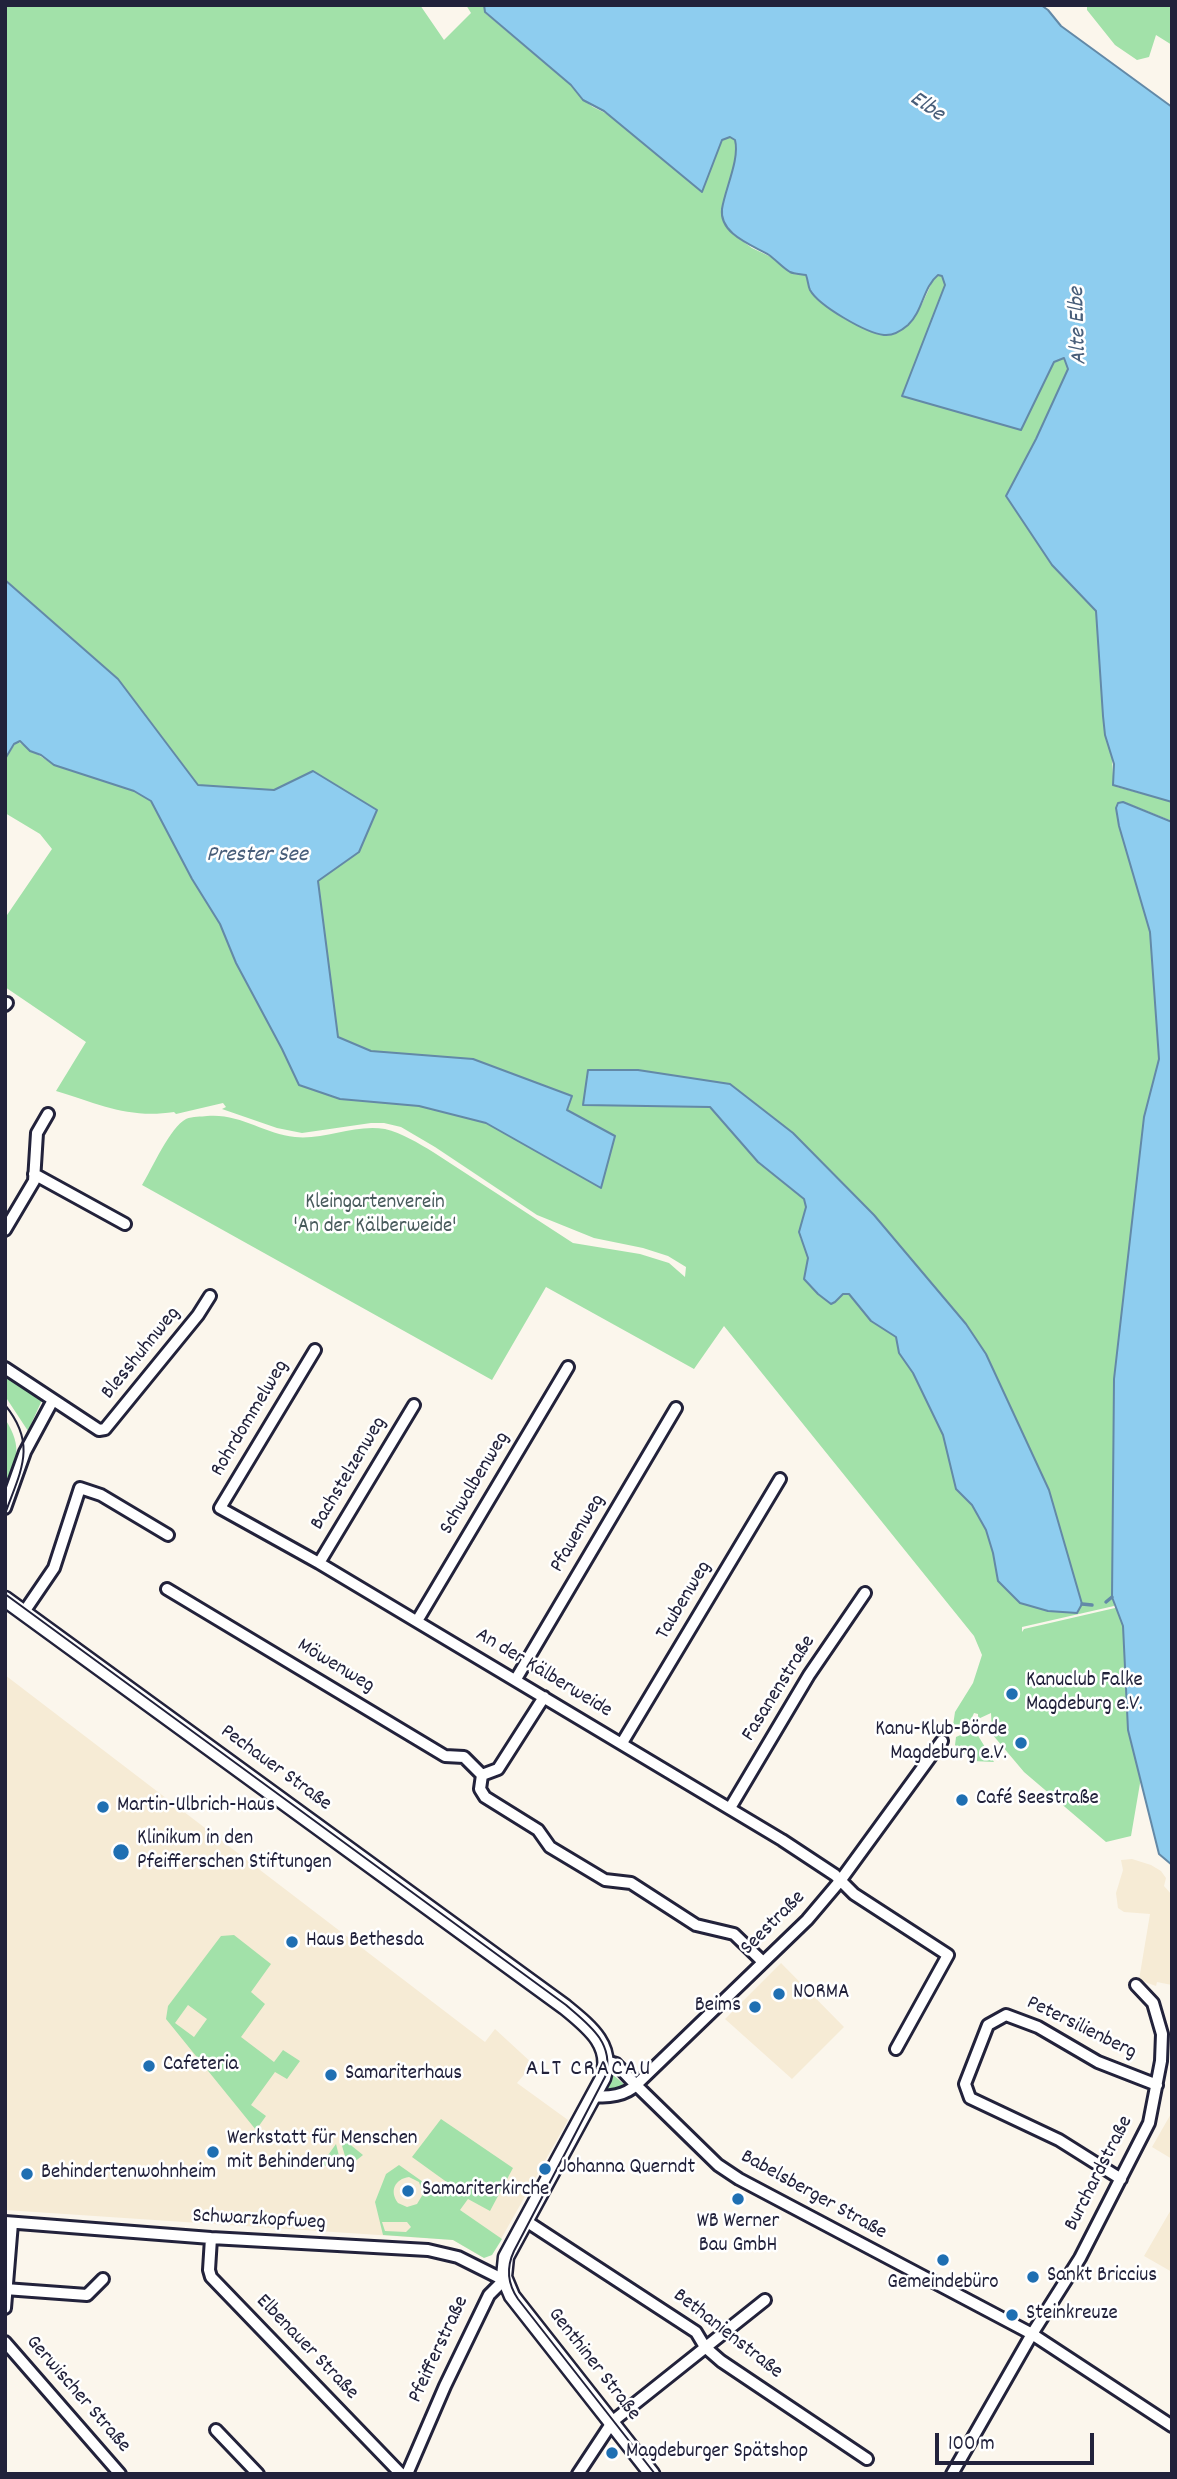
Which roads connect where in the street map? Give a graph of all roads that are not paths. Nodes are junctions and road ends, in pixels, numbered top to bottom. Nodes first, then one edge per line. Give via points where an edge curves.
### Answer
1 (48, 1114) dead end
2 (34, 1174) junction
3 (125, 1224) dead end
4 (5, 1230) edge
5 (210, 1296) dead end
6 (315, 1350) dead end
7 (568, 1367) dead end
8 (5, 1368) edge
9 (53, 1400) junction
10 (414, 1405) dead end
11 (676, 1408) dead end
12 (780, 1479) dead end
13 (5, 1508) edge
14 (220, 1508) joint
15 (168, 1535) dead end
16 (319, 1563) junction
17 (167, 1589) dead end
18 (865, 1593) dead end
19 (5, 1599) edge
20 (24, 1612) junction
21 (417, 1621) junction
22 (516, 1679) junction
23 (544, 1697) junction
24 (942, 1741) dead end
25 (622, 1743) junction
26 (482, 1775) junction
27 (730, 1808) junction
28 (840, 1881) junction
29 (763, 1962) junction
30 (1136, 1985) dead end
31 (897, 2049) dead end
32 (606, 2061) junction
33 (636, 2085) junction
34 (1157, 2085) junction
35 (594, 2096) junction
36 (1121, 2179) junction
37 (526, 2221) junction
38 (9, 2222) edge
39 (211, 2238) junction
40 (103, 2279) dead end
41 (504, 2280) junction
42 (6, 2289) edge
43 (765, 2300) dead end
44 (5, 2308) edge
45 (1032, 2334) junction
46 (5, 2342) edge
47 (705, 2347) junction
48 (611, 2422) junction
49 (1172, 2426) edge
50 (216, 2430) dead end
51 (867, 2459) dead end
52 (120, 2474) edge
53 (258, 2474) edge
54 (401, 2474) edge
55 (407, 2474) edge
56 (578, 2474) edge
57 (652, 2474) edge
58 (952, 2474) edge

1 - 2 street via 37,1133
2 - 3 street
2 - 4 street via 31,1189
5 - 9 street, Blesshuhnweg via 105,1429 99,1430
6 - 14 street, Rohrdommelweg
7 - 21 street, Schwalbenweg
8 - 9 street
9 - 13 street via 25,1452
10 - 16 street, Bachstelzenweg
11 - 22 street, Pfauenweg
12 - 25 street, Taubenweg
14 - 16 street, An der Kälberweide
15 - 20 street via 101,1495 80,1488 54,1568
16 - 21 street, An der Kälberweide
17 - 26 street, Möwenweg via 446,1756 464,1757
18 - 27 street, Fasanenstraße via 809,1675
19 - 20 main road, Pechauer Straße
20 - 32 main road, Pechauer Straße via 565,2007 597,2036
21 - 22 street, An der Kälberweide
22 - 23 street, An der Kälberweide
23 - 25 street, An der Kälberweide
23 - 26 street via 498,1769
24 - 28 street, Seestraße
25 - 27 street, An der Kälberweide
26 - 29 street via 480,1789 485,1797 538,1830 550,1847 605,1880 631,1883 696,1925 734,1934
27 - 28 street, An der Kälberweide
28 - 29 street, Seestraße
28 - 31 street, An der Kälberweide via 948,1955
29 - 33 street, Seestraße
30 - 34 street, Burchardstraße via 1153,2003 1161,2024
32 - 33 street via 616,2064
32 - 35 main road, Pfeifferstraße
33 - 35 street via 628,2092
33 - 45 street, Babelsberger Straße via 718,2165 739,2179
34 - 36 street, Burchardstraße via 1149,2123
34 - 36 street, Petersilienberg via 1098,2062 1038,2026 1006,2015 988,2025 965,2084 970,2098 1059,2140
35 - 37 main road, Pfeifferstraße
36 - 45 street, Burchardstraße via 1080,2258
37 - 41 main road, Pfeifferstraße via 506,2258
37 - 47 street, Bethanienstraße via 696,2332
38 - 39 street, Schwarzkopfweg
38 - 42 street
39 - 41 street, Schwarzkopfweg via 428,2250 458,2258
39 - 54 street, Elbenauer Straße via 211,2277
40 - 42 street via 87,2295
41 - 48 main road, Genthiner Straße
41 - 55 street, Pfeifferstraße via 489,2295
42 - 44 street
43 - 47 street
45 - 49 street, Babelsberger Straße
45 - 58 street, Burchardstraße
46 - 52 street, Gerwischer Straße
47 - 48 street
47 - 51 street, Bethanienstraße
48 - 56 street
48 - 57 main road, Genthiner Straße
50 - 53 street

